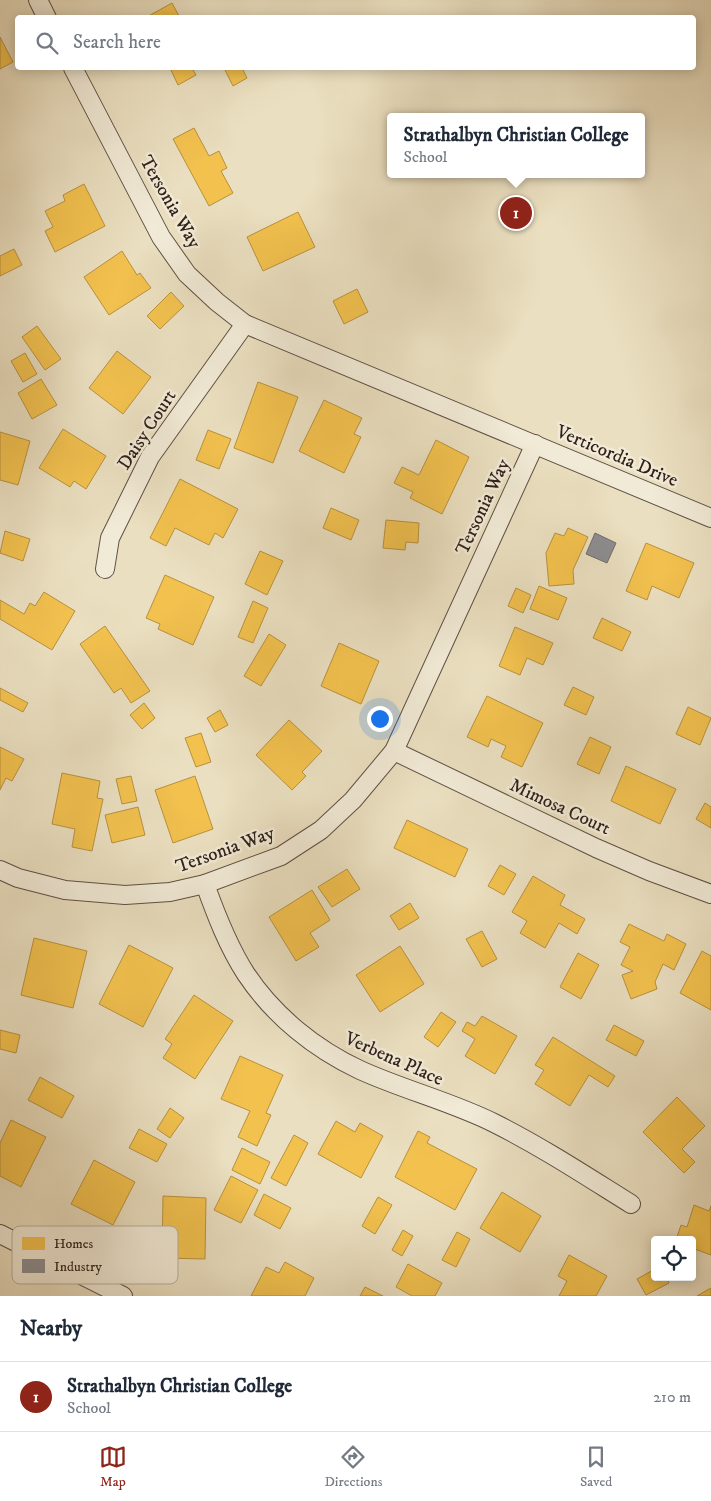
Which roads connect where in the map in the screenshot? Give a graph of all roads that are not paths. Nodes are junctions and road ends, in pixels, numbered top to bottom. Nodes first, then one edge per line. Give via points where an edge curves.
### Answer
1 (38, 0) edge
2 (46, 15) edge
3 (74, 70) edge
4 (245, 324) junction
5 (535, 444) junction
6 (711, 518) edge
7 (105, 569) dead end
8 (394, 751) junction
9 (0, 870) edge
10 (205, 884) junction
11 (711, 894) edge
12 (631, 1204) dead end
13 (97, 1284) edge
14 (123, 1296) edge

1 - 2 street
3 - 4 street, Tersonia Way via 161,237 187,274
4 - 5 street, Tersonia Way
4 - 7 street, Daisy Court via 150,457 110,538
5 - 6 street, Verticordia Drive
5 - 8 street, Tersonia Way
8 - 10 street, Tersonia Way via 353,800 321,830 281,856
8 - 11 street, Mimosa Court via 596,848
9 - 10 street, Tersonia Way via 65,890 125,895 170,892
10 - 12 street, Verbena Place via 218,921 246,974 278,1014 319,1048 360,1070 493,1123
13 - 14 street

